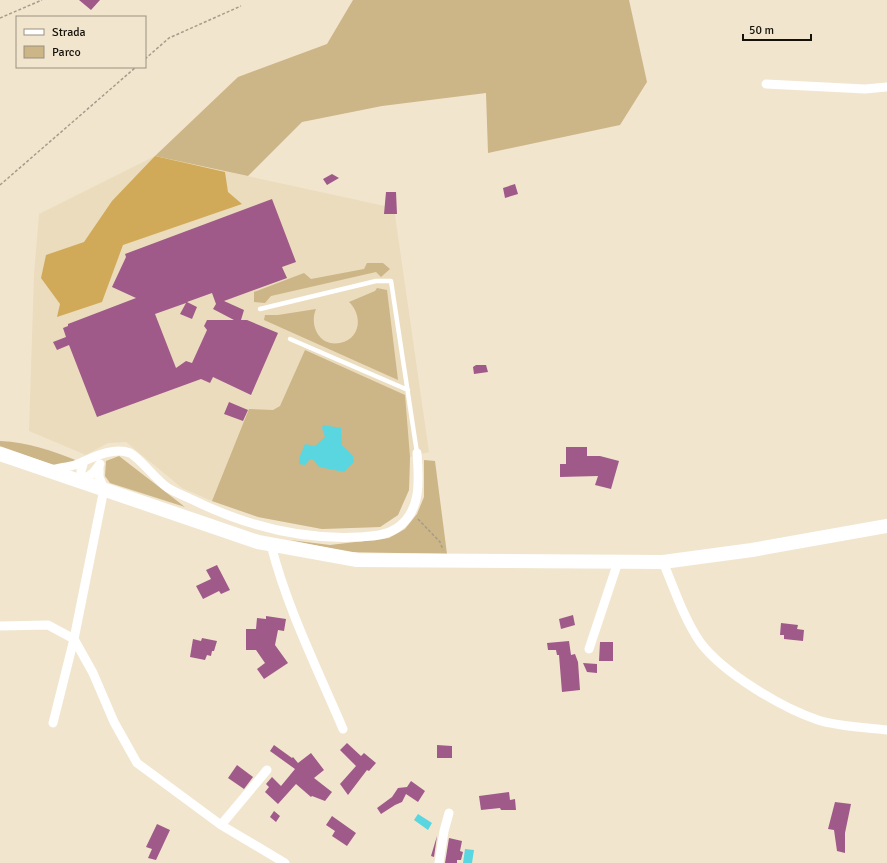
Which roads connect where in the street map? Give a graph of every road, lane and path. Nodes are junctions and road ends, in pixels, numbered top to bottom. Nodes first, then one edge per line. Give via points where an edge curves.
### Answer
1 (42, 0) edge
2 (241, 6) dead end
3 (0, 18) edge
4 (146, 58) edge
5 (135, 68) edge
6 (766, 84) dead end
7 (887, 87) edge
8 (0, 185) edge
9 (260, 308) dead end
10 (290, 339) dead end
11 (408, 390) junction
12 (105, 453) junction
13 (417, 453) joint
14 (0, 454) edge
15 (84, 461) junction
16 (99, 465) junction
17 (50, 471) junction
18 (82, 481) junction
19 (104, 489) junction
20 (411, 513) junction
21 (887, 526) edge
22 (271, 545) junction
23 (446, 562) junction
24 (618, 562) junction
25 (663, 562) junction
26 (0, 626) edge
27 (74, 639) junction
28 (589, 649) dead end
29 (53, 723) dead end
30 (343, 729) dead end
31 (887, 730) edge
32 (266, 770) dead end
33 (449, 813) dead end
34 (221, 826) junction
35 (285, 863) edge
36 (439, 863) edge

1 - 3 path
2 - 4 path via 169,38
5 - 8 path
6 - 7 street via 865,90
9 - 11 lane via 376,281 392,282
10 - 11 lane
11 - 13 lane
12 - 15 street
12 - 16 street
12 - 20 street via 130,453 167,488 220,513 307,536 382,536 397,528
13 - 20 street via 419,488
14 - 17 main road
15 - 17 street
15 - 18 street
16 - 18 street
16 - 19 street via 99,477
17 - 18 main road
18 - 19 main road
19 - 22 main road via 213,528
19 - 27 street
20 - 23 path via 440,542
21 - 25 main road via 752,550
22 - 23 main road via 357,560
22 - 30 street via 287,600
23 - 24 main road
24 - 25 main road
24 - 28 street
25 - 31 street via 700,642 719,662 770,698 819,720
26 - 27 street via 48,625
27 - 29 street
27 - 34 street via 137,763
32 - 34 street
33 - 36 street
34 - 35 street

